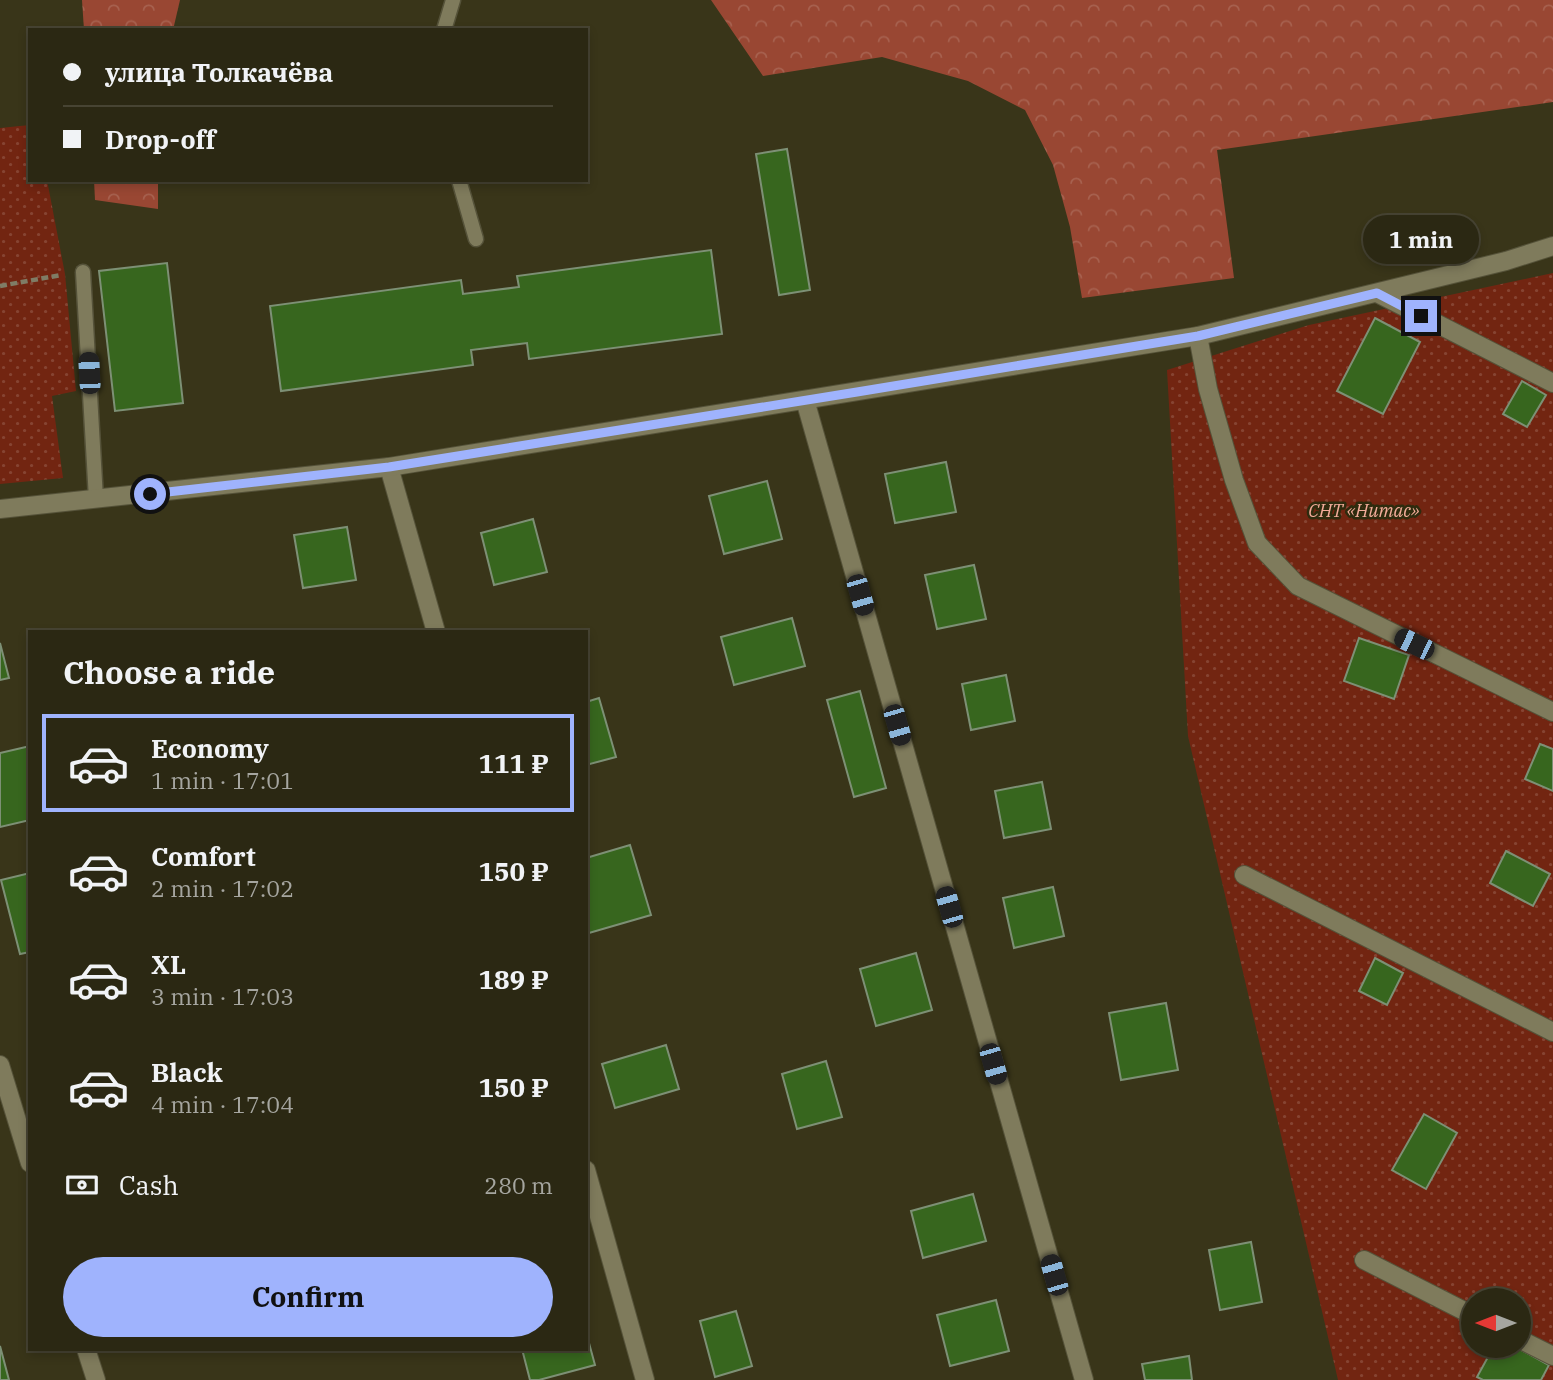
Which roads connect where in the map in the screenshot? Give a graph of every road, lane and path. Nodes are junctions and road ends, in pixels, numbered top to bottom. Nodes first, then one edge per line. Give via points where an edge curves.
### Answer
1 (453, 0) edge
2 (445, 28) edge
3 (460, 182) edge
4 (476, 239) dead end
5 (1553, 246) edge
6 (83, 272) joint
7 (0, 286) edge
8 (1377, 293) junction
9 (1198, 336) junction
10 (1553, 383) edge
11 (805, 400) junction
12 (389, 467) junction
13 (96, 499) junction
14 (0, 509) edge
15 (435, 630) edge
16 (1553, 712) edge
17 (1244, 875) dead end
18 (1553, 1032) edge
19 (0, 1065) edge
20 (28, 1156) edge
21 (588, 1177) edge
22 (1364, 1261) dead end
23 (1461, 1310) edge
24 (1531, 1345) edge
25 (87, 1351) edge
26 (1553, 1356) edge
27 (96, 1380) edge
28 (645, 1380) edge
29 (1084, 1380) edge

1 - 2 lane
3 - 4 lane
5 - 8 street
6 - 7 path
6 - 13 lane
8 - 9 street
8 - 10 street
9 - 11 street
9 - 16 street via 1234,480 1257,543 1298,586
11 - 12 street
11 - 29 street
12 - 13 street
12 - 15 street
13 - 14 street
17 - 18 street
19 - 20 street
21 - 28 street
22 - 23 street
24 - 26 street
25 - 27 street

